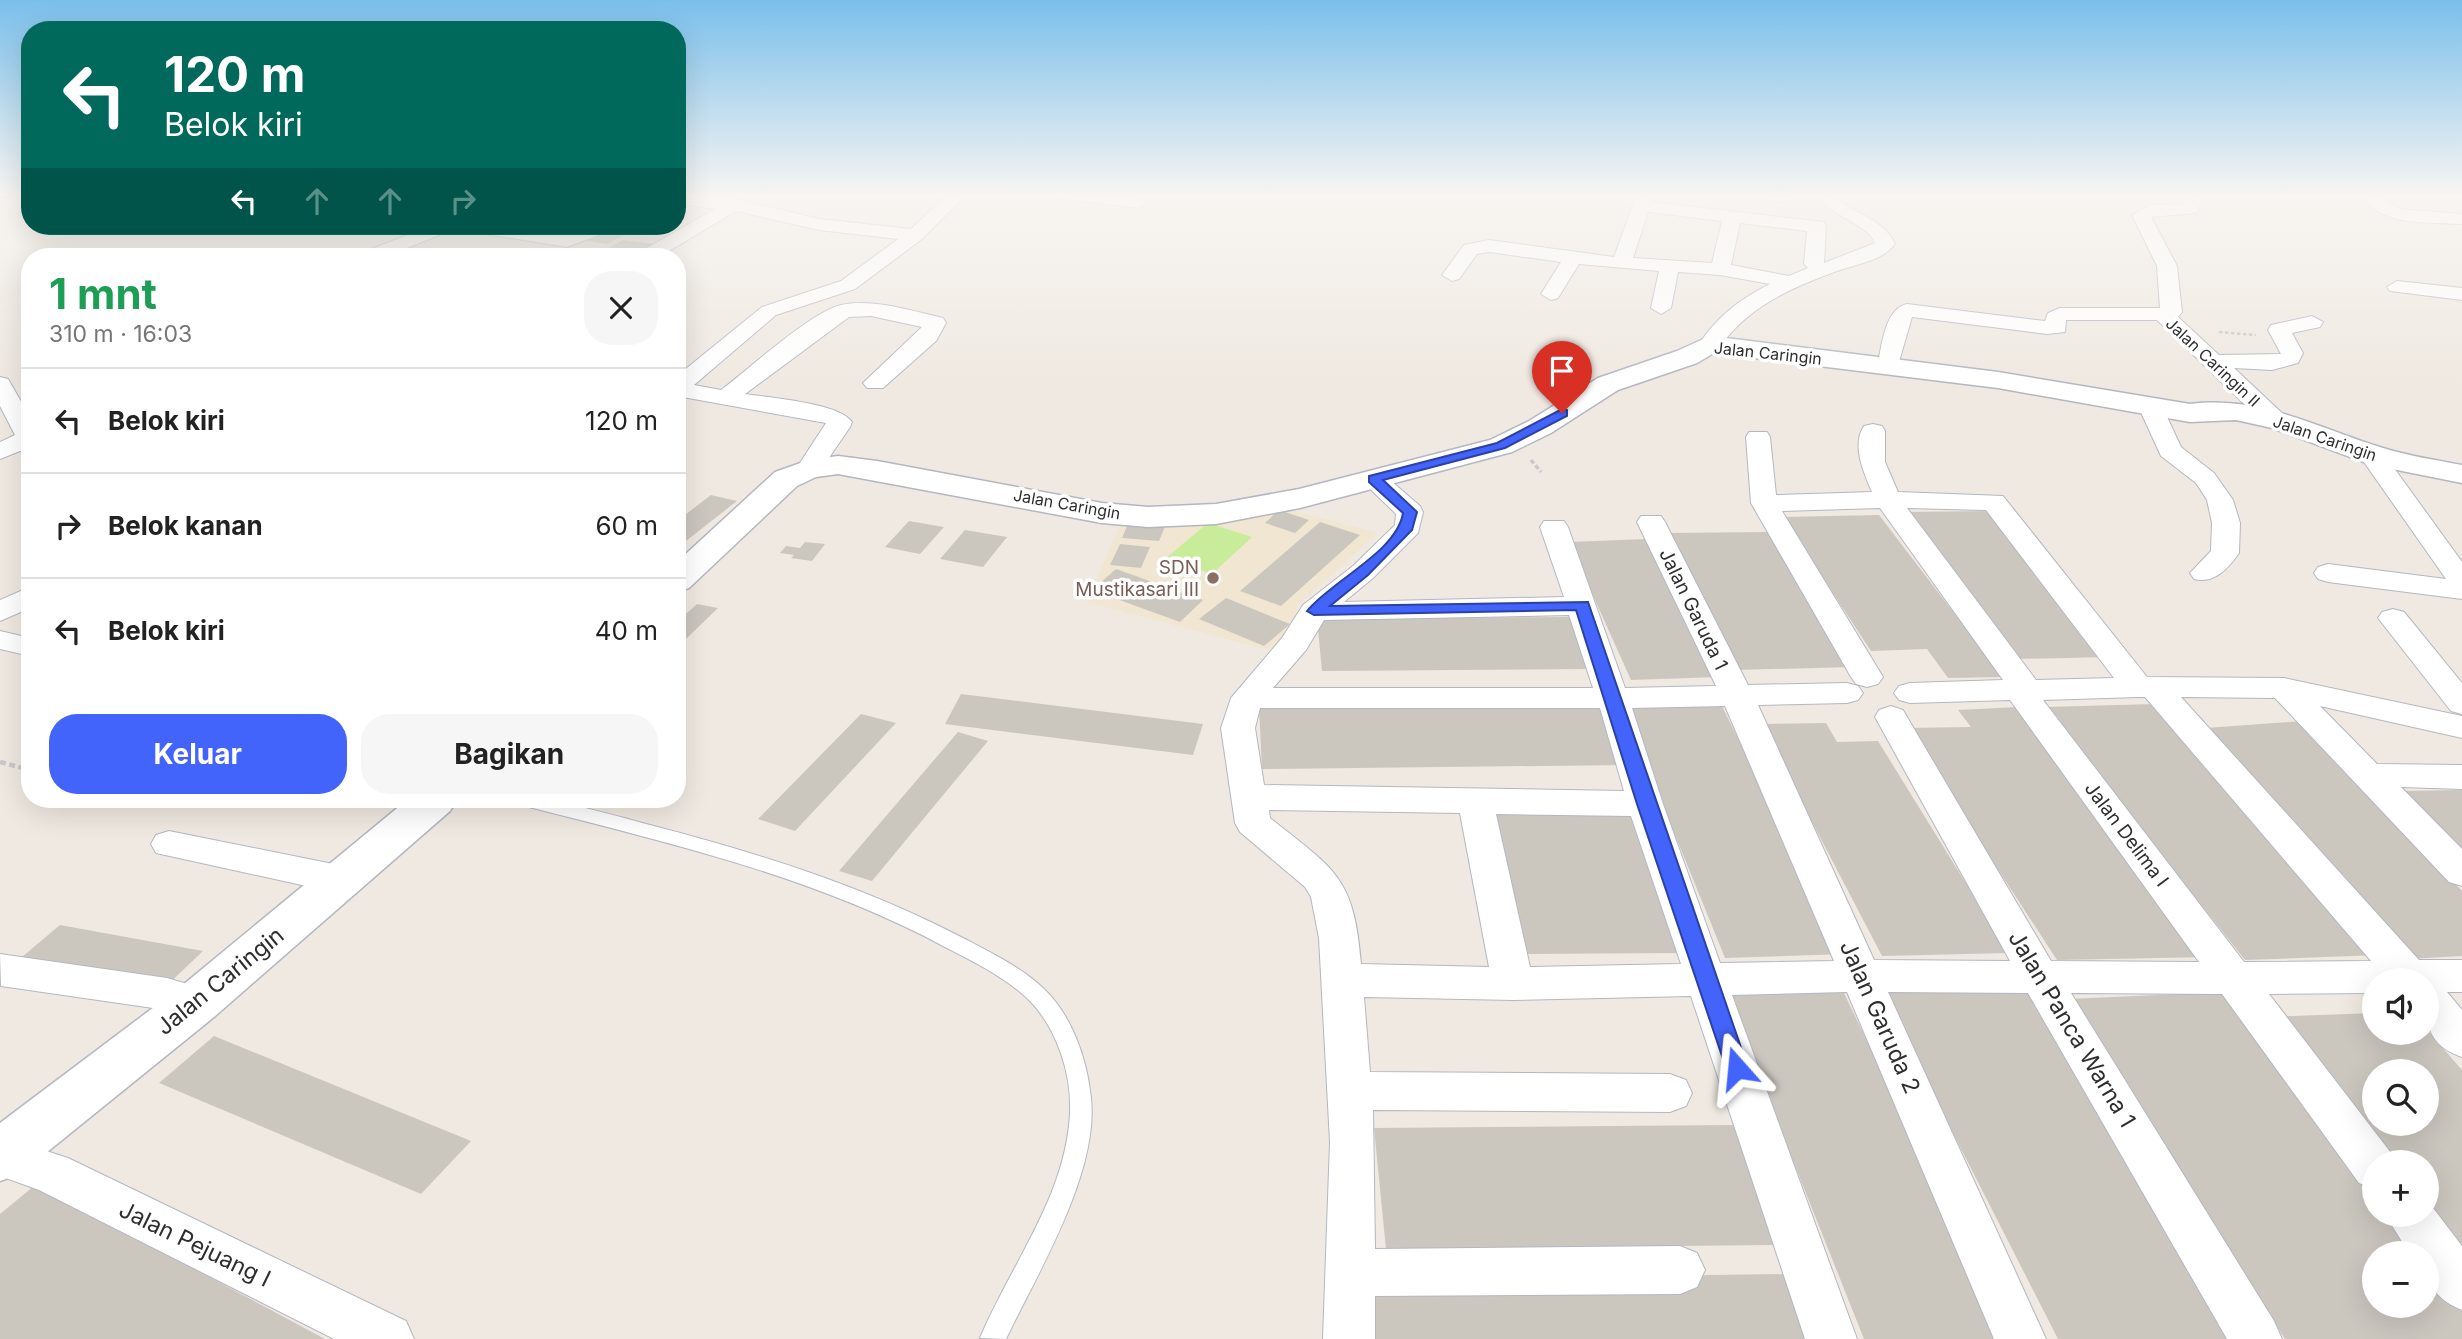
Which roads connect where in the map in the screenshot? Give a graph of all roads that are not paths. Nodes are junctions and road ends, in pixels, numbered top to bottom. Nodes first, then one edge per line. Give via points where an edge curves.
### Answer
1 (885, 256) edge
2 (1466, 256) edge
3 (1561, 256) edge
4 (1624, 256) edge
5 (1723, 256) edge
6 (1815, 256) edge
7 (1863, 256) edge
8 (2161, 256) edge
9 (1573, 258) junction
10 (1622, 261) junction
11 (1814, 264) dead end
12 (1670, 265) junction
13 (1720, 269) junction
14 (1452, 275) dead end
15 (1791, 282) junction
16 (2397, 287) dead end
17 (1551, 294) dead end
18 (2462, 294) edge
19 (1661, 308) dead end
20 (2258, 321) dead end
21 (2312, 321) dead end
22 (2170, 322) junction
23 (2282, 334) junction
24 (1710, 344) junction
25 (2211, 361) junction
26 (1888, 367) junction
27 (686, 380) edge
28 (874, 383) dead end
29 (0, 384) edge
30 (686, 390) edge
31 (727, 397) junction
32 (2150, 406) junction
33 (2274, 419) junction
34 (1873, 431) dead end
35 (1758, 437) dead end
36 (14, 448) edge
37 (2372, 455) junction
38 (809, 469) junction
39 (2462, 474) edge
40 (1374, 479) junction
41 (1888, 500) junction
42 (1764, 503) junction
43 (1651, 522) dead end
44 (1554, 527) dead end
45 (686, 573) edge
46 (2204, 573) dead end
47 (2328, 573) dead end
48 (2462, 582) edge
49 (2462, 590) edge
50 (21, 601) edge
51 (1583, 606) junction
52 (1314, 611) junction
53 (0, 612) edge
54 (2393, 618) dead end
55 (0, 639) edge
56 (21, 645) edge
57 (1857, 685) junction
58 (2146, 688) junction
59 (2284, 688) junction
60 (2023, 690) junction
61 (1737, 695) junction
62 (1247, 698) junction
63 (1614, 698) junction
64 (2462, 704) edge
65 (1901, 705) junction
66 (2462, 727) edge
67 (2367, 775) junction
68 (2462, 777) edge
69 (1248, 797) junction
70 (1476, 802) junction
71 (1646, 804) junction
72 (426, 808) edge
73 (556, 808) edge
74 (169, 844) dead end
75 (2461, 869) edge
76 (343, 880) junction
77 (2401, 968) edge
78 (1, 970) edge
79 (1862, 976) junction
80 (2039, 976) junction
81 (2462, 976) edge
82 (2235, 978) junction
83 (1340, 979) junction
84 (2439, 980) edge
85 (1708, 981) junction
86 (2362, 982) edge
87 (1513, 984) junction
88 (196, 1003) junction
89 (2439, 1012) edge
90 (2462, 1039) edge
91 (1349, 1091) junction
92 (1670, 1093) dead end
93 (2362, 1150) edge
94 (0, 1156) edge
95 (2419, 1227) edge
96 (1680, 1270) dead end
97 (1352, 1273) junction
98 (2462, 1286) edge
99 (993, 1338) edge
100 (388, 1339) edge
101 (1349, 1339) edge
102 (1831, 1339) edge
103 (2020, 1339) edge
104 (2256, 1339) edge

1 - 27 street via 839,290 769,311
2 - 14 street
3 - 9 street
4 - 10 street
5 - 13 street
6 - 11 street
7 - 15 street
8 - 22 street, Jalan Caringin II via 2170,276
9 - 10 street
9 - 17 street
10 - 12 street
12 - 13 street
12 - 19 street
13 - 15 street
15 - 24 street via 1729,319
16 - 18 street
20 - 23 street
21 - 23 street
22 - 25 street, Jalan Caringin II
22 - 26 street via 2060,314 2055,317 2057,327 2047,328 1907,310
23 - 25 street via 2292,353 2283,361
24 - 26 street, Jalan Caringin
24 - 40 street, Jalan Caringin via 1687,357 1608,384 1501,446
25 - 33 street, Jalan Caringin II
26 - 32 street, Jalan Caringin
28 - 31 street via 928,336 935,323 871,310 844,311
29 - 36 street
30 - 31 street
31 - 38 street via 813,411 841,422
32 - 33 street, Jalan Caringin via 2190,413 2222,410
32 - 46 street via 2170,451 2204,478 2220,500 2226,523 2225,552
33 - 37 street, Jalan Caringin
34 - 41 street, Jalan Delima I via 1872,463
35 - 42 street
37 - 39 street, Jalan Caringin
37 - 48 street
38 - 40 street, Jalan Caringin via 838,465 877,470 1102,513 1148,517 1216,514
38 - 45 street, Jalan Caringin via 780,484
40 - 52 street via 1410,512 1408,527 1363,572
41 - 42 street
41 - 58 street via 1994,502
41 - 60 street, Jalan Delima I
42 - 57 street
43 - 61 street, Jalan Garuda 1
44 - 51 street
47 - 49 street
50 - 53 street
51 - 52 street
51 - 63 street
52 - 62 street via 1296,643
54 - 64 street
55 - 56 street
57 - 61 street
57 - 65 street via 1858,706
58 - 59 street
58 - 60 street
58 - 77 street
59 - 66 street
59 - 67 street
60 - 65 street
60 - 82 street, Jalan Delima I
61 - 63 street
61 - 79 street, Jalan Garuda 2
62 - 63 street
62 - 69 street via 1238,728
63 - 71 street
65 - 80 street, Jalan Panca Warna 1
67 - 68 street
67 - 75 street
69 - 70 street
69 - 83 street via 1253,823 1318,877 1330,894 1339,938
70 - 71 street
70 - 87 street
71 - 85 street
72 - 76 street, Jalan Caringin
73 - 99 lane via 772,864 871,901 947,939 1038,995 1056,1020 1078,1084 1079,1145 1070,1175
74 - 76 street
76 - 88 street, Jalan Caringin
78 - 88 street via 167,994
79 - 80 street
79 - 85 street
79 - 103 street, Jalan Garuda 2
80 - 82 street
80 - 104 street, Jalan Panca Warna 1
81 - 84 street
82 - 86 street
82 - 93 street, Jalan Delima I
83 - 87 street
83 - 91 street
85 - 87 street
85 - 102 street
88 - 94 street, Jalan Caringin
89 - 90 street
91 - 92 street
91 - 97 street
94 - 100 street, Jalan Pejuang I via 52,1173
95 - 98 street
96 - 97 street
97 - 101 street

